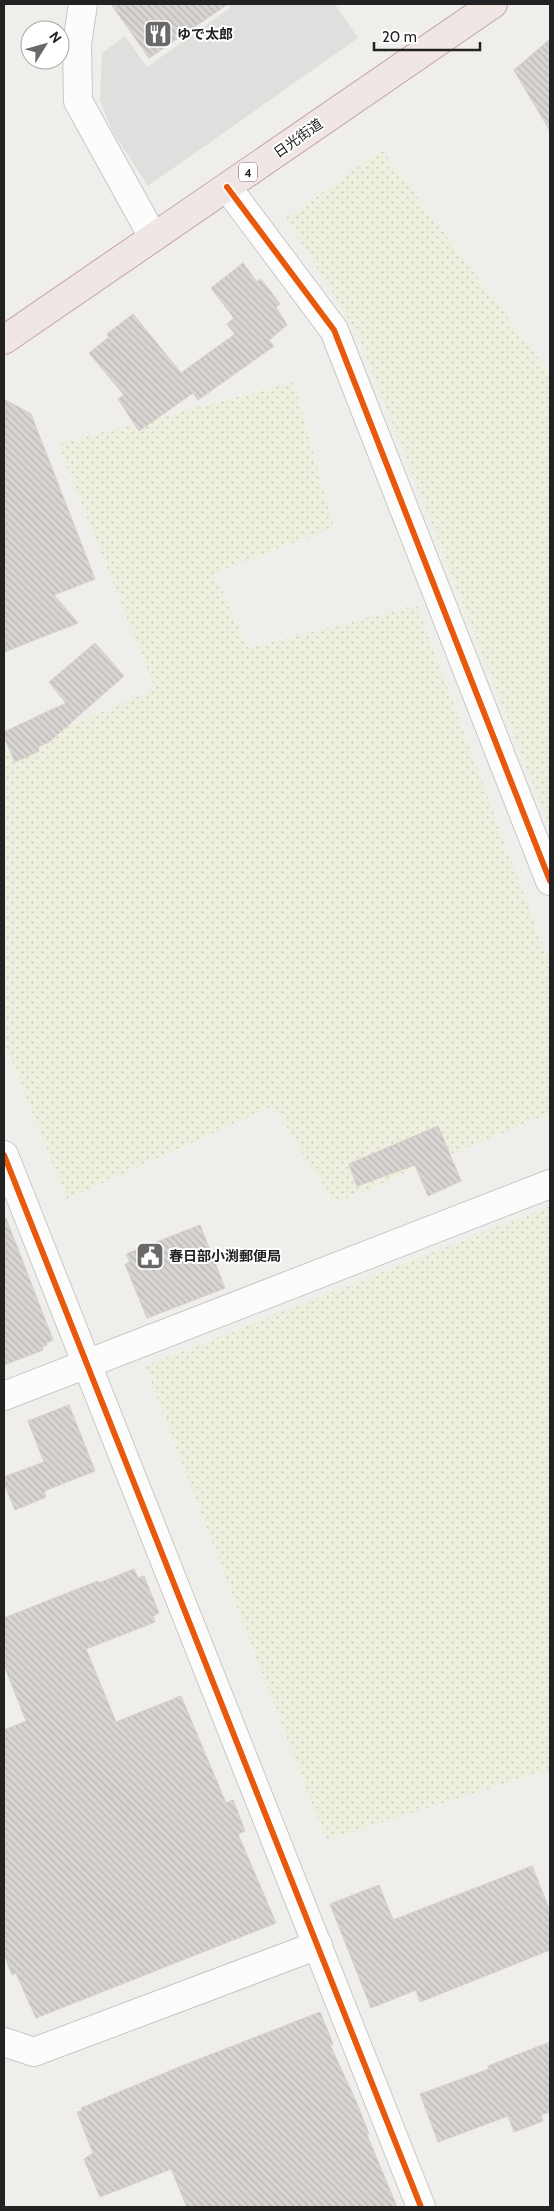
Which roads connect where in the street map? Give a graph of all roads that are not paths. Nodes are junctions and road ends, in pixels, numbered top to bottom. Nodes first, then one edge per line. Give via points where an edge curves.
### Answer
1 (83, 4) edge
2 (493, 4) edge
3 (227, 187) junction
4 (153, 237) junction
5 (4, 340) edge
6 (550, 881) edge
7 (4, 1155) edge
8 (550, 1184) edge
9 (87, 1364) junction
10 (4, 1396) edge
11 (318, 1945) junction
12 (4, 2042) edge
13 (421, 2207) edge

1 - 4 street via 77,44 78,101
2 - 3 highway, 日光街道 / 4
3 - 4 highway, 日光街道 / 4
3 - 6 street via 334,330
4 - 5 highway, 日光街道 / 4
7 - 9 street
8 - 9 street
9 - 10 street
9 - 11 street
11 - 12 street via 34,2052
11 - 13 street

